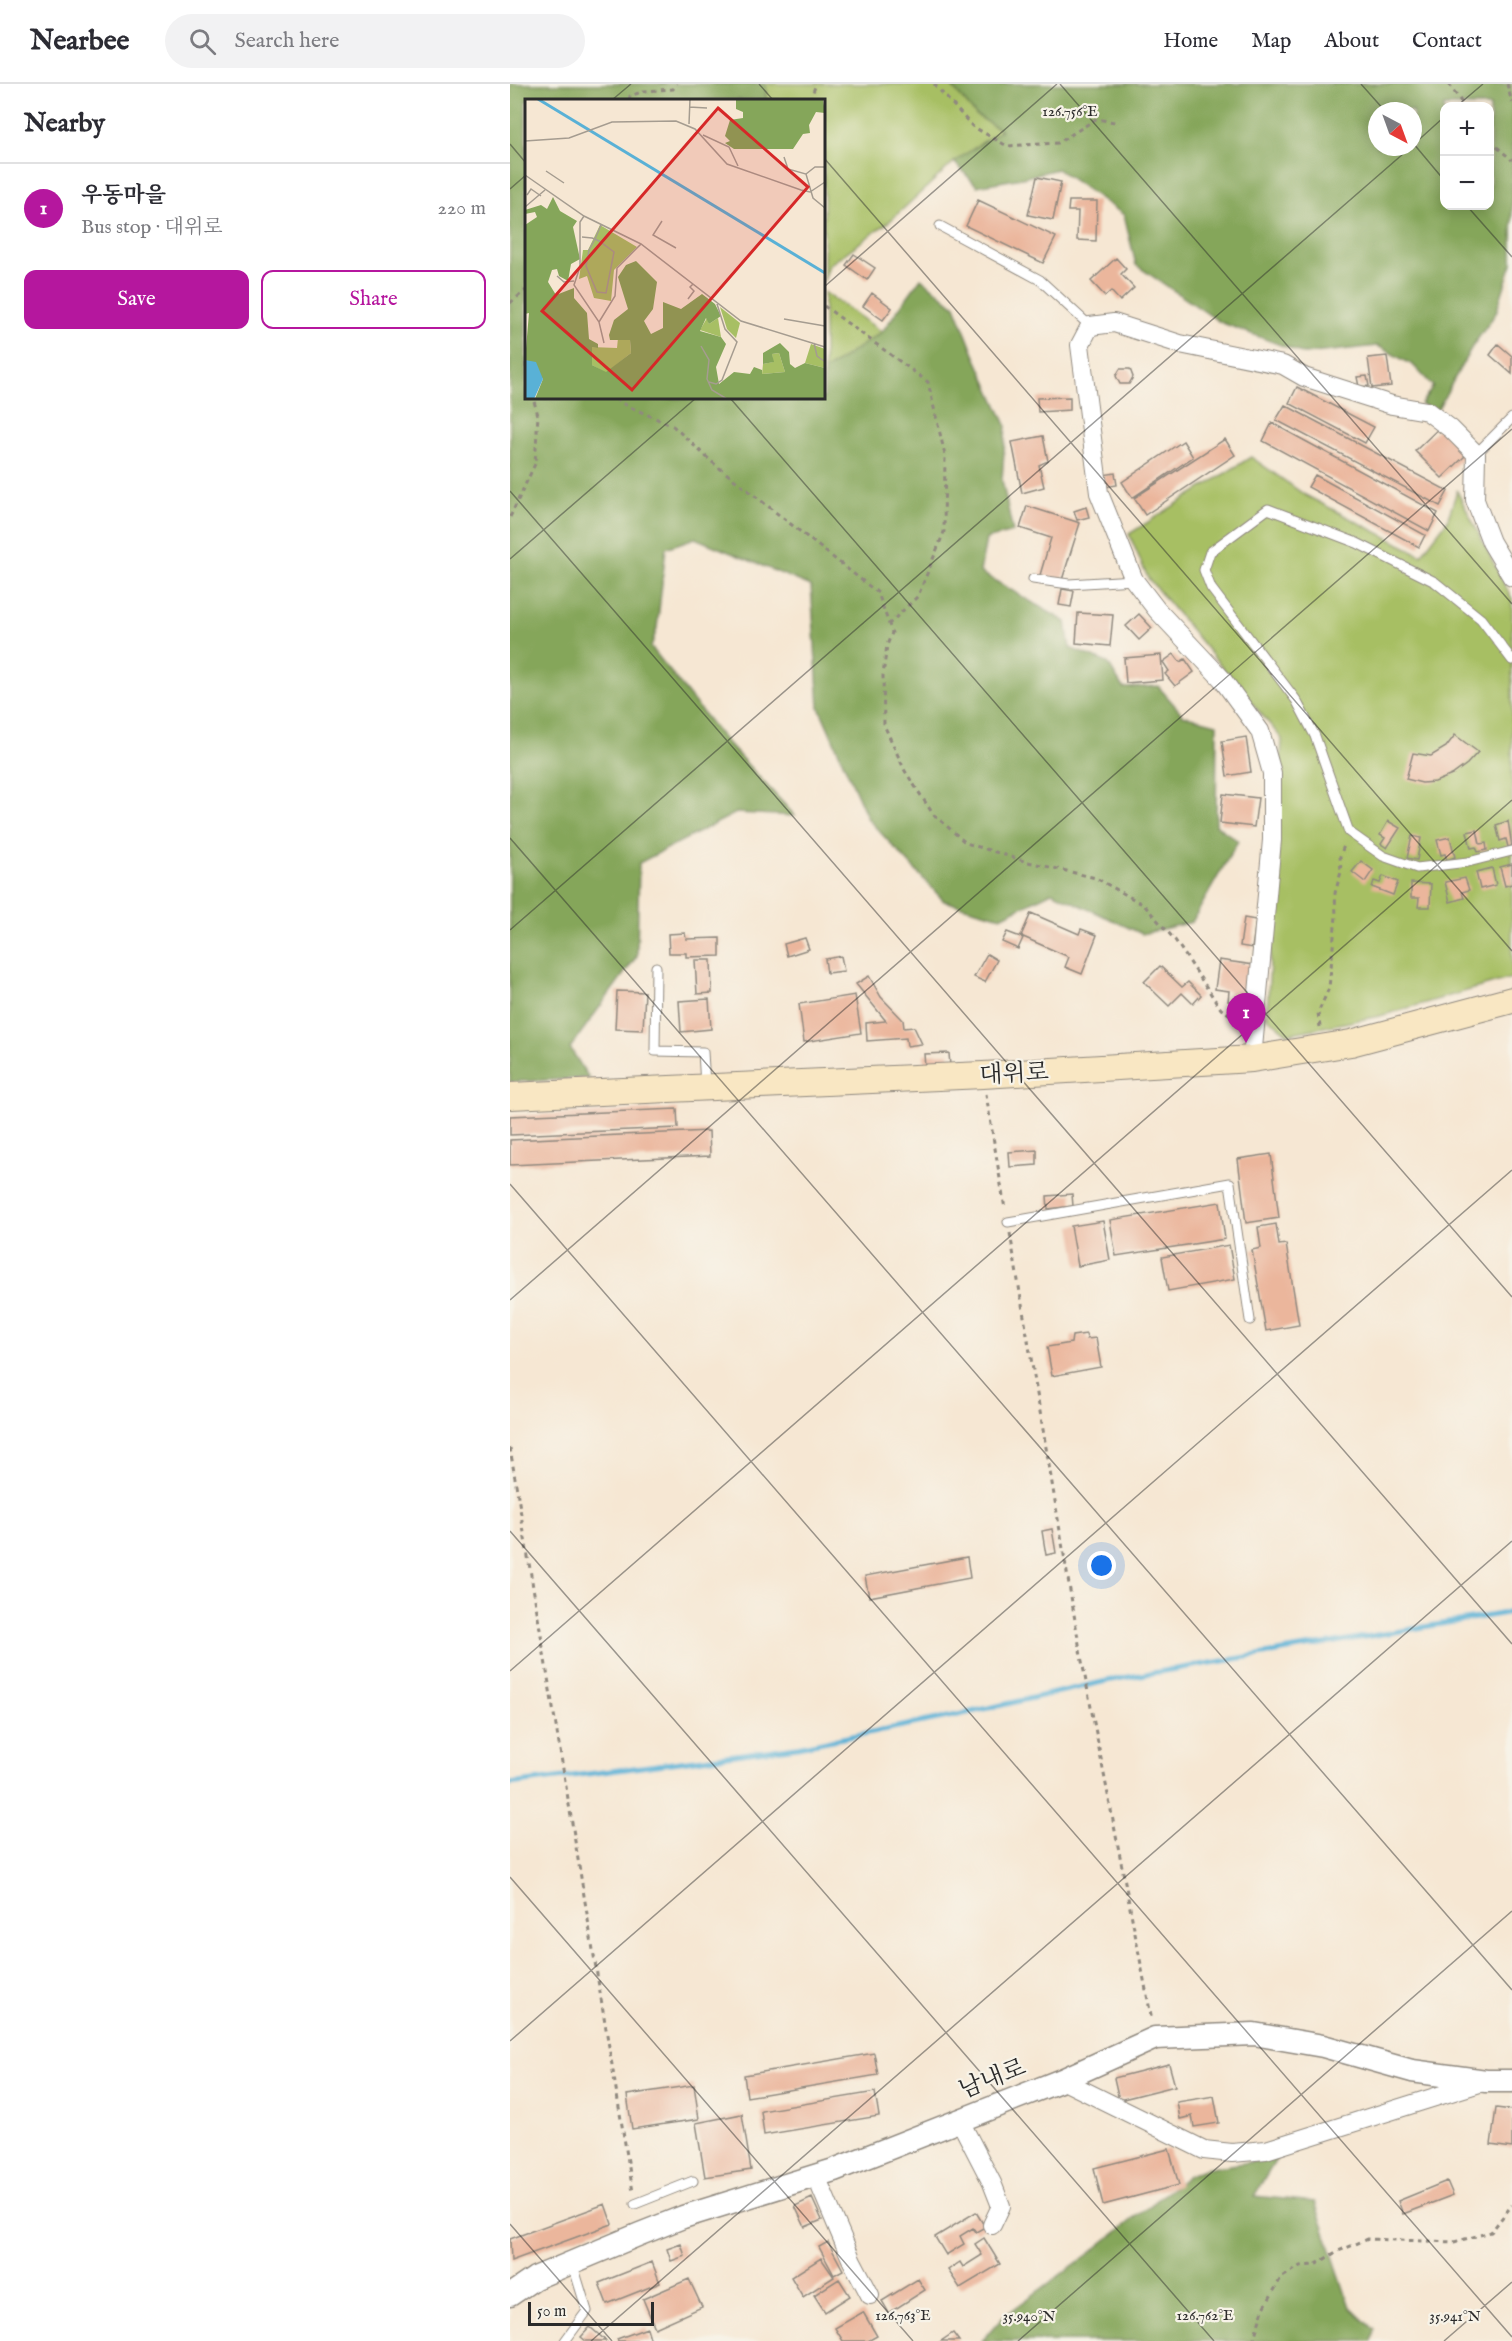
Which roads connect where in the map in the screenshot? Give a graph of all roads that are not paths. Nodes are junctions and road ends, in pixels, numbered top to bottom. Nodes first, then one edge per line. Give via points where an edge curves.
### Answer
1 (940, 226) dead end
2 (1090, 326) junction
3 (1512, 418) edge
4 (1476, 454) junction
5 (1512, 577) edge
6 (1034, 579) dead end
7 (1134, 580) junction
8 (1512, 660) edge
9 (1512, 851) edge
10 (656, 967) dead end
11 (1512, 1000) edge
12 (1252, 1059) junction
13 (705, 1087) junction
14 (510, 1096) edge
15 (1008, 1222) road end
16 (1250, 1320) dead end
17 (1062, 2080) junction
18 (1486, 2081) junction
19 (1512, 2081) edge
20 (959, 2119) junction
21 (816, 2176) junction
22 (693, 2181) dead end
23 (635, 2204) road end
24 (992, 2225) dead end
25 (572, 2262) junction
26 (510, 2295) edge
27 (870, 2295) dead end
28 (564, 2341) edge

1 - 2 lane via 1040,280
2 - 4 street via 1114,323 1180,344 1283,365 1305,377 1392,405 1427,411
2 - 7 street via 1080,345 1099,493
3 - 4 lane
4 - 5 street via 1475,500 1491,542
6 - 7 lane via 1069,584
7 - 12 street via 1222,679 1260,731 1272,773 1272,840
8 - 9 lane via 1481,618 1435,582 1357,543 1268,509 1210,552 1204,570 1211,588 1296,700 1315,736 1349,832 1383,856 1417,868
10 - 13 lane via 655,1051 703,1052
11 - 12 main road, 대위로 via 1351,1043
12 - 13 main road, 대위로
13 - 14 main road, 대위로
15 - 16 lane via 1230,1183
17 - 18 street, 남내로 via 1155,2038 1254,2034 1323,2046 1412,2071
17 - 18 street via 1204,2150 1232,2153 1266,2150
17 - 20 street, 남내로
18 - 19 street, 남내로
20 - 21 street, 남내로
20 - 24 street via 1001,2206
21 - 25 street, 남내로 via 683,2217
21 - 27 street
22 - 23 lane
25 - 26 street, 남내로 via 535,2278
25 - 28 lane via 587,2312

